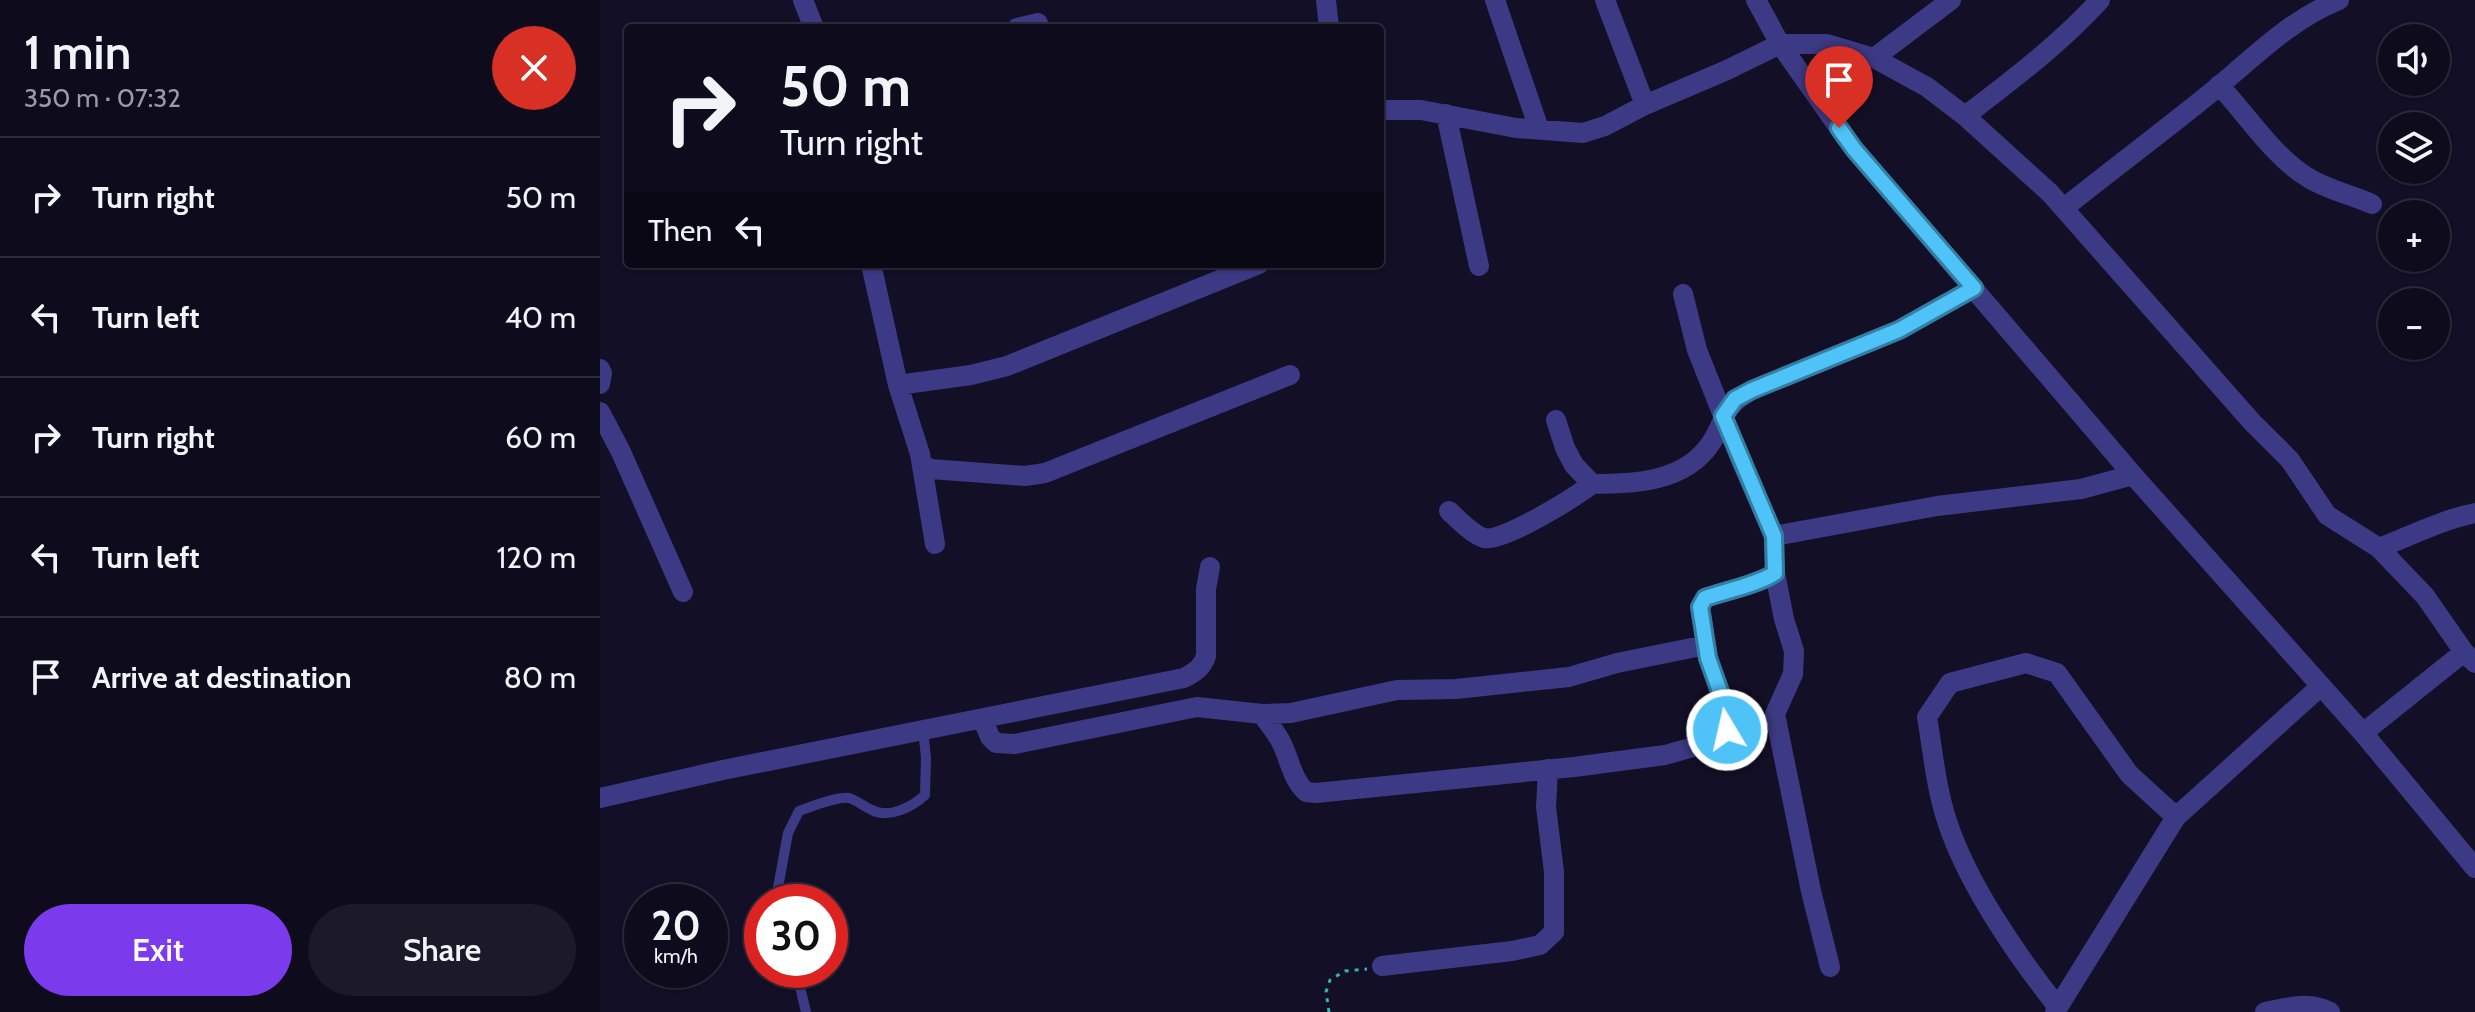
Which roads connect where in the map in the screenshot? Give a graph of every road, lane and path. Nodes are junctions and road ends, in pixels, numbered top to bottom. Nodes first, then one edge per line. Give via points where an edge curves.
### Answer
1 (803, 0) edge
2 (1326, 0) edge
3 (1495, 0) edge
4 (1605, 0) edge
5 (1756, 0) edge
6 (1951, 0) edge
7 (2100, 0) edge
8 (2339, 0) edge
9 (1038, 23) dead end
10 (812, 24) edge
11 (1034, 24) edge
12 (1329, 24) edge
13 (1780, 44) junction
14 (1874, 58) junction
15 (2219, 85) junction
16 (1645, 105) junction
17 (1384, 110) edge
18 (1446, 114) junction
19 (1965, 116) junction
20 (1539, 129) junction
21 (2372, 204) dead end
22 (2064, 208) junction
23 (1479, 266) dead end
24 (872, 268) edge
25 (1249, 268) edge
26 (1974, 288) junction
27 (1683, 294) dead end
28 (600, 369) edge
29 (1290, 375) dead end
30 (600, 384) edge
31 (898, 385) junction
32 (600, 412) edge
33 (1723, 416) junction
34 (1556, 420) dead end
35 (922, 464) junction
36 (2133, 475) junction
37 (1592, 484) junction
38 (1449, 511) dead end
39 (2475, 513) edge
40 (1774, 536) junction
41 (935, 544) dead end
42 (2379, 548) junction
43 (1210, 567) dead end
44 (1775, 573) junction
45 (683, 592) dead end
46 (1706, 645) junction
47 (2469, 658) edge
48 (2321, 686) junction
49 (1262, 714) junction
50 (983, 720) junction
51 (923, 729) junction
52 (2363, 733) junction
53 (1548, 769) junction
54 (600, 798) edge
55 (2176, 817) junction
56 (2475, 868) edge
57 (779, 884) edge
58 (1382, 966) joint
59 (1830, 967) dead end
60 (800, 988) edge
61 (2056, 1010) edge
62 (806, 1012) edge
63 (1329, 1012) edge
64 (2265, 1012) edge
65 (2330, 1012) edge

1 - 10 street
2 - 12 street
3 - 20 street
4 - 16 street
5 - 13 street
6 - 14 street
7 - 19 street via 2038,60
8 - 15 street via 2262,47
9 - 11 street
13 - 14 street via 1827,44
13 - 16 street
13 - 26 street via 1854,149
14 - 19 street via 1927,87
15 - 21 street via 2303,175
15 - 22 street
16 - 20 street via 1583,133
17 - 18 street
18 - 20 street
18 - 23 street
19 - 22 street
22 - 42 street via 2290,460 2327,515
24 - 31 street
25 - 31 street via 1007,366
26 - 33 street via 1899,330 1752,390 1735,399
26 - 36 street
27 - 33 street via 1697,350
28 - 30 street
29 - 35 street via 1045,473 1025,476 930,469
31 - 35 street
32 - 45 street
33 - 37 street via 1713,441 1678,473 1635,483
33 - 40 street
34 - 37 street via 1569,457
35 - 41 street
36 - 40 street via 2081,489 1937,506
36 - 48 street
37 - 38 street via 1500,538 1483,538
39 - 42 street
40 - 44 street
42 - 47 street via 2425,596
43 - 50 street via 1206,656 1195,672
44 - 46 street via 1705,598 1700,607
44 - 59 street via 1794,651 1793,674 1775,714
46 - 49 street via 1569,677 1397,690 1291,713
46 - 53 street via 1729,717 1722,736 1665,755
47 - 52 street
48 - 52 street
48 - 55 street
49 - 50 street via 1197,707 1015,744 996,743
49 - 53 street via 1306,792
50 - 51 street
51 - 54 street
51 - 57 lane via 925,795 900,811 877,813 849,798 799,811 788,833
52 - 56 street
53 - 58 street via 1554,932 1540,945 1512,951
55 - 61 street
55 - 61 street via 2129,774 2057,673 2026,663 1950,683 1927,717 1946,821 2024,965
58 - 63 path via 1345,971 1330,980
60 - 62 lane
64 - 65 street via 2301,1005

